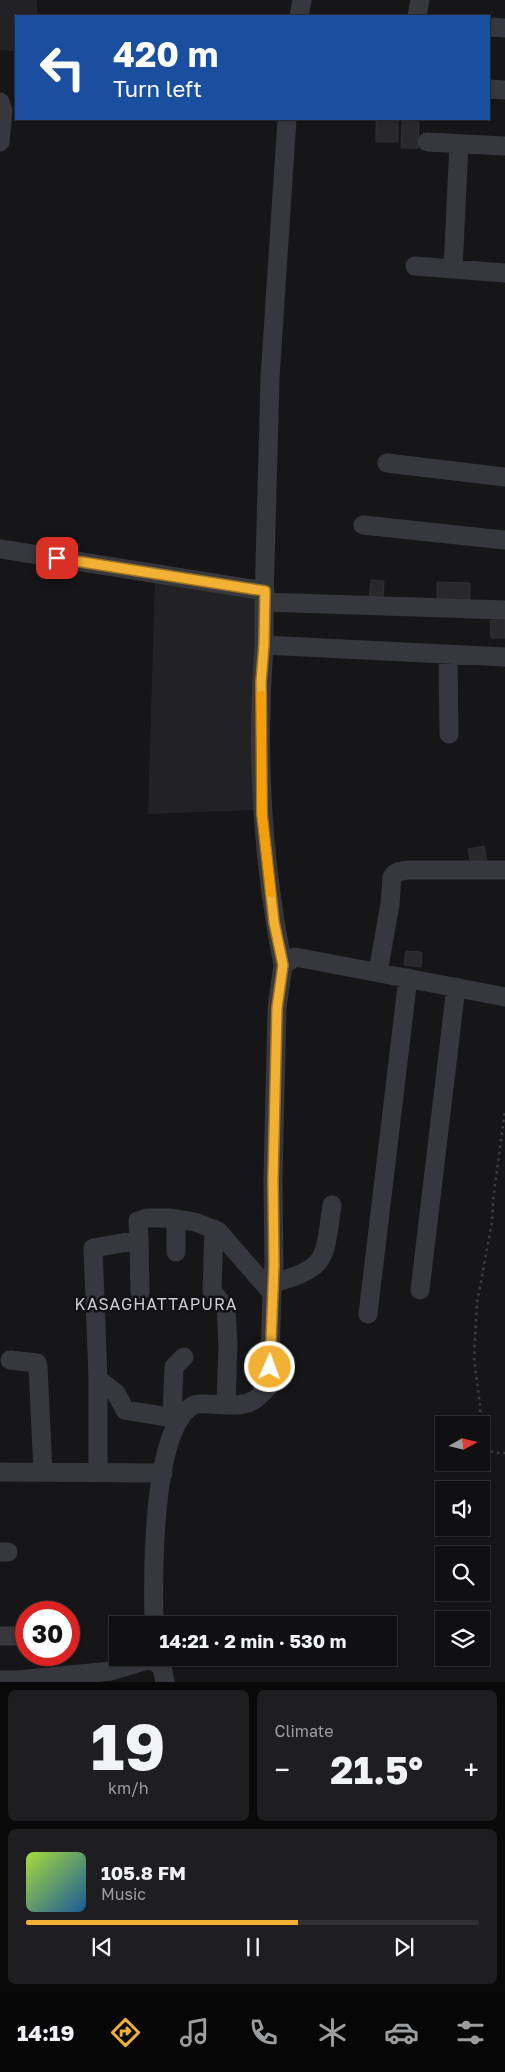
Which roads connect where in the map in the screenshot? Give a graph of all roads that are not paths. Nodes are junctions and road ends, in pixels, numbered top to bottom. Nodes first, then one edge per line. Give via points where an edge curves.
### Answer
1 (302, 0) edge
2 (420, 0) edge
3 (300, 15) edge
4 (417, 15) edge
5 (490, 27) edge
6 (505, 28) edge
7 (490, 89) edge
8 (505, 90) edge
9 (1, 111) edge
10 (287, 120) edge
11 (0, 142) edge
12 (427, 142) dead end
13 (459, 144) junction
14 (505, 146) edge
15 (415, 266) dead end
16 (453, 269) junction
17 (505, 274) edge
18 (387, 463) dead end
19 (505, 477) edge
20 (363, 525) dead end
21 (505, 540) edge
22 (0, 549) edge
23 (264, 597) junction
24 (505, 610) edge
25 (264, 645) junction
26 (448, 654) junction
27 (505, 657) edge
28 (449, 734) dead end
29 (505, 870) edge
30 (283, 965) junction
31 (378, 972) junction
32 (408, 978) junction
33 (456, 987) junction
34 (505, 997) edge
35 (332, 1204) dead end
36 (176, 1219) junction
37 (214, 1229) junction
38 (139, 1240) junction
39 (176, 1252) dead end
40 (272, 1288) junction
41 (420, 1290) dead end
42 (140, 1292) dead end
43 (368, 1314) dead end
44 (184, 1357) dead end
45 (10, 1360) dead end
46 (98, 1379) junction
47 (226, 1404) junction
48 (176, 1418) junction
49 (0, 1472) edge
50 (43, 1472) junction
51 (98, 1473) junction
52 (163, 1473) junction
53 (154, 1616) edge
54 (0, 1636) edge
55 (15, 1636) edge
56 (126, 1666) edge
57 (161, 1666) edge
58 (0, 1680) edge
59 (165, 1682) edge

1 - 3 street
2 - 4 street
5 - 6 street
7 - 8 street
9 - 11 street
10 - 23 street via 270,378
12 - 13 street
13 - 14 street
13 - 16 street
15 - 16 street
16 - 17 street
18 - 19 street
20 - 21 street
22 - 23 street
23 - 24 street
23 - 25 street
25 - 26 street
25 - 30 street via 261,682 262,814 274,922
26 - 27 street
26 - 28 street
29 - 31 street via 397,872 392,877
30 - 31 street via 295,957
30 - 40 street via 277,1008
31 - 32 street
32 - 33 street
32 - 43 street
33 - 34 street
33 - 41 street
35 - 40 street via 326,1247 320,1261
36 - 37 street
36 - 38 street via 147,1218 138,1221
36 - 39 street
37 - 40 street
37 - 47 street via 212,1291 226,1308
38 - 42 street
38 - 46 street via 93,1248
40 - 47 street via 269,1386 252,1402
44 - 48 street via 174,1367
45 - 50 street via 36,1363 38,1367
46 - 48 street via 116,1393 125,1410
46 - 51 street
47 - 48 street via 194,1404
48 - 52 street
49 - 50 street
50 - 51 street
51 - 52 street
52 - 53 street via 156,1511
54 - 55 street
56 - 58 street via 111,1671
57 - 59 street

